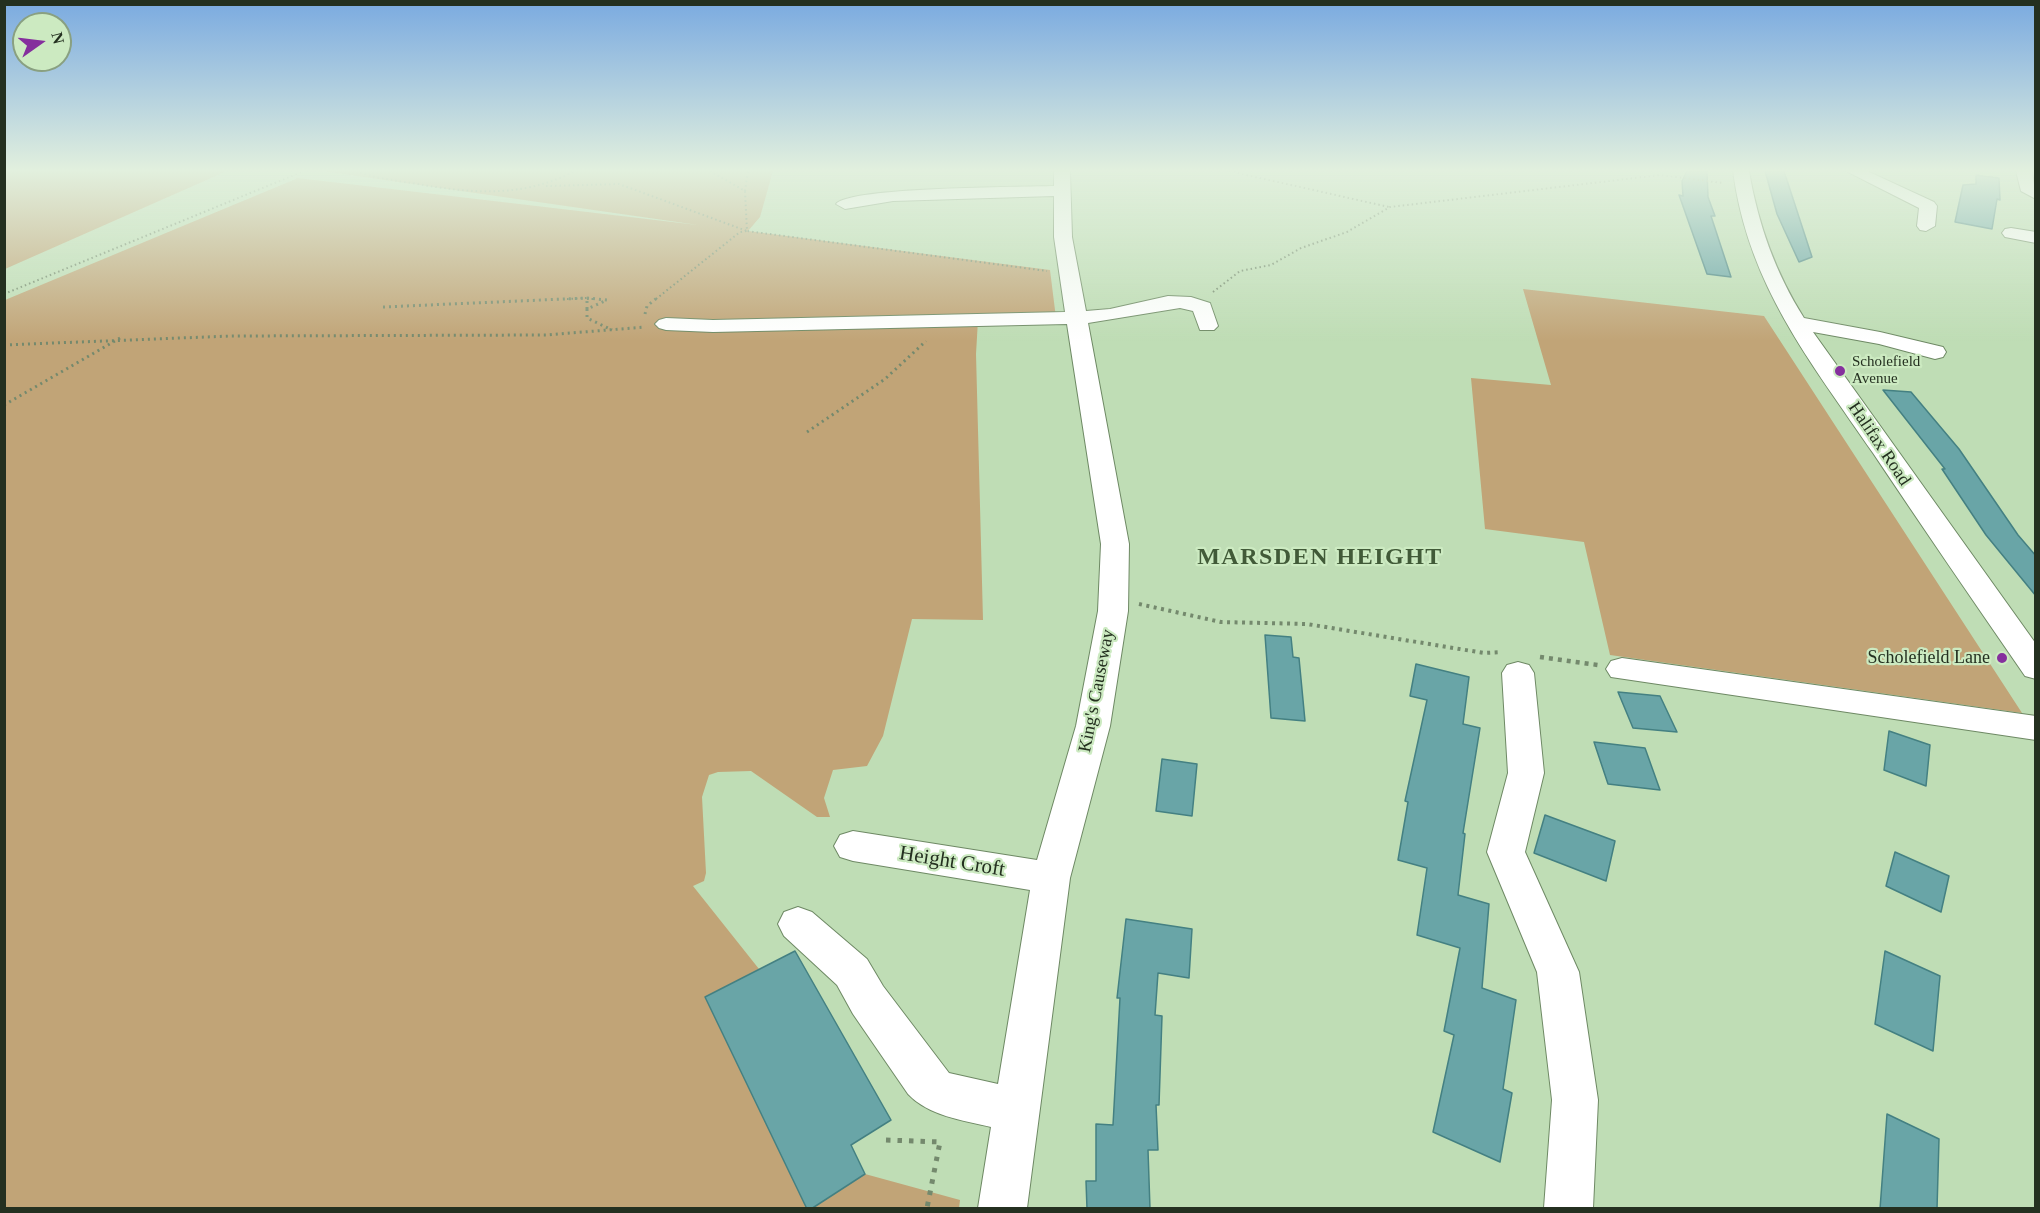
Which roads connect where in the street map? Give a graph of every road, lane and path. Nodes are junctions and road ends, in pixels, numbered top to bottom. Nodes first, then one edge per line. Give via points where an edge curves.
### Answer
1 (166, 228) edge
2 (738, 228) edge
3 (747, 228) edge
4 (1063, 228) edge
5 (1355, 228) edge
6 (1752, 228) edge
7 (747, 231) junction
8 (2012, 233) dead end
9 (2036, 238) edge
10 (4, 294) edge
11 (1072, 297) junction
12 (587, 298) junction
13 (1190, 299) junction
14 (383, 307) dead end
15 (587, 309) junction
16 (941, 321) junction
17 (1796, 323) junction
18 (666, 324) joint
19 (1207, 326) dead end
20 (642, 327) junction
21 (613, 331) junction
22 (120, 338) dead end
23 (114, 342) junction
24 (4, 345) edge
25 (1935, 352) dead end
26 (4, 405) edge
27 (807, 432) dead end
28 (1113, 599) junction
29 (1520, 661) junction
30 (2036, 668) edge
31 (1622, 669) joint
32 (2036, 728) edge
33 (853, 846) dead end
34 (1051, 878) junction
35 (798, 924) dead end
36 (1015, 1110) junction
37 (886, 1140) dead end
38 (927, 1209) edge
39 (1002, 1209) edge
40 (1569, 1209) edge

1 - 10 path
2 - 7 path
3 - 7 path
4 - 11 street, King's Causeway
5 - 13 path via 1301,248 1271,265 1240,270
6 - 17 street, Halifax Road
7 - 11 path
7 - 20 path via 740,232 647,306
8 - 9 street
11 - 13 street via 1111,315
11 - 16 street
11 - 28 street, King's Causeway via 1114,544
12 - 14 path
12 - 15 path
12 - 15 path via 608,300
13 - 19 street via 1203,307
15 - 21 path via 587,318
16 - 18 street
16 - 27 path via 914,355
17 - 25 street
17 - 30 street, Halifax Road
18 - 20 path
20 - 21 path
21 - 23 path via 546,335 231,336
22 - 23 path
23 - 24 path
23 - 26 path
28 - 29 path via 1221,622 1307,624
28 - 34 street, King's Causeway via 1093,726
29 - 31 path
29 - 40 street via 1526,773 1506,852 1558,972 1575,1100
31 - 32 street
33 - 34 street, Height Croft
34 - 36 street, King's Causeway
35 - 36 street via 852,972 868,1000 935,1090
36 - 39 street, King's Causeway
37 - 38 path via 940,1142

